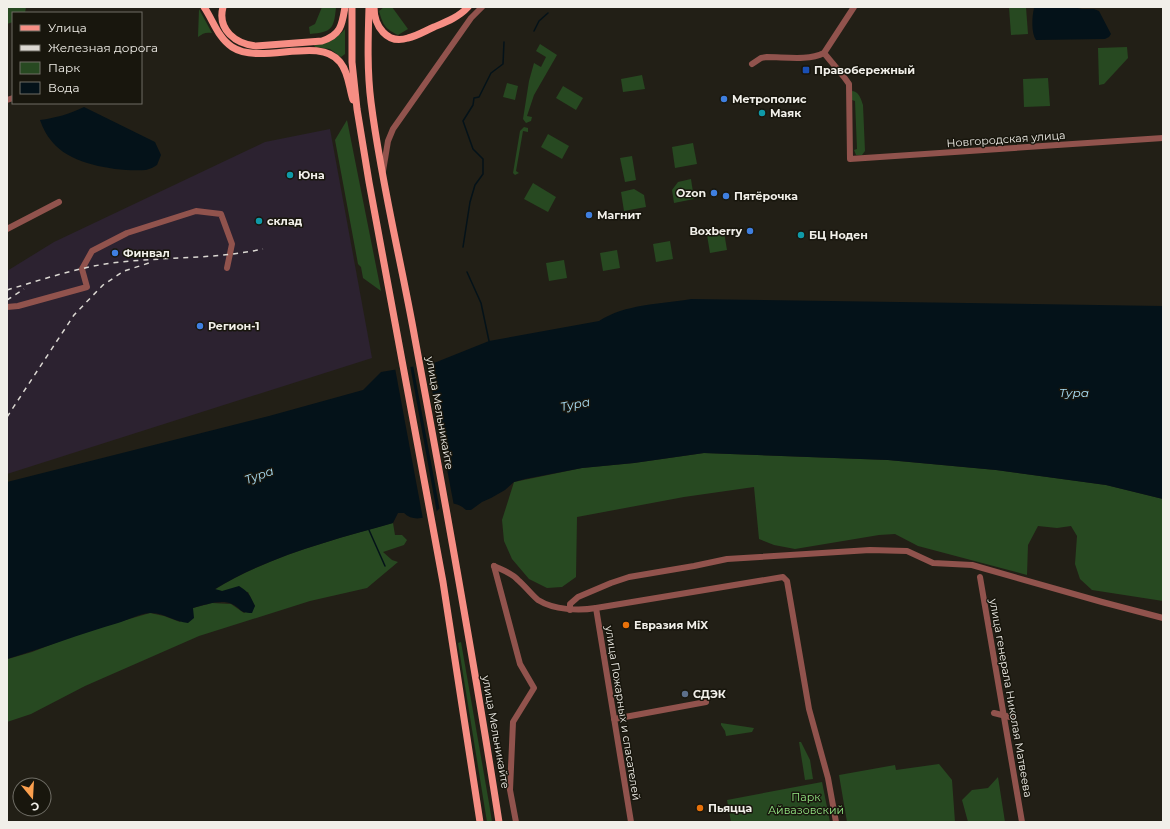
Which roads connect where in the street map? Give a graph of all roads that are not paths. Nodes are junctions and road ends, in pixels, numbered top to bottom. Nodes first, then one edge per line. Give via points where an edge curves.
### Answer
1 (204, 7) edge
2 (223, 7) edge
3 (345, 7) edge
4 (352, 7) edge
5 (369, 7) edge
6 (374, 7) edge
7 (468, 7) edge
8 (482, 7) edge
9 (854, 7) edge
10 (824, 53) junction
11 (752, 64) dead end
12 (357, 109) junction
13 (1163, 138) edge
14 (383, 174) junction
15 (59, 202) dead end
16 (7, 229) edge
17 (227, 268) dead end
18 (7, 307) edge
19 (980, 577) dead end
20 (596, 608) junction
21 (570, 610) junction
22 (1163, 618) edge
23 (706, 702) dead end
24 (994, 713) dead end
25 (1004, 716) junction
26 (614, 718) junction
27 (1014, 718) dead end
28 (480, 822) edge
29 (500, 822) edge
30 (516, 822) edge
31 (631, 822) edge
32 (836, 822) edge
33 (1022, 822) edge

1 - 12 main road via 224,40 239,50 249,53 307,51 333,55 346,73 350,93
2 - 3 main road via 222,20 231,36 239,42 256,46 322,41 329,38 335,35 340,27
4 - 12 main road via 352,62
5 - 14 main road, улица Мельникайте via 368,55 371,102
6 - 7 main road via 377,25 390,38 398,40 407,39 453,19
8 - 14 street via 471,18 393,129 388,140
9 - 10 street
10 - 11 street via 817,57 761,58
10 - 13 street, Новгородская улица via 849,84 850,159
12 - 28 main road via 443,582
14 - 29 main road, улица Мельникайте via 459,578
15 - 16 street
17 - 18 street via 232,244 222,214 196,211 127,233 92,251 82,269 88,286
19 - 25 street, улица генерала Николая Матвеева
20 - 21 street
20 - 26 street, улица Пожарных и спасателей
20 - 32 street via 783,577 787,581 809,709 828,778
21 - 22 street via 570,604 578,597 611,583 644,574 734,558 870,550 907,551 933,563 972,565
21 - 30 street via 542,602 517,578 494,566 520,664 534,688 513,722 510,790
23 - 26 street
24 - 25 street
25 - 27 street
25 - 33 street, улица генерала Николая Матвеева
26 - 31 street, улица Пожарных и спасателей

